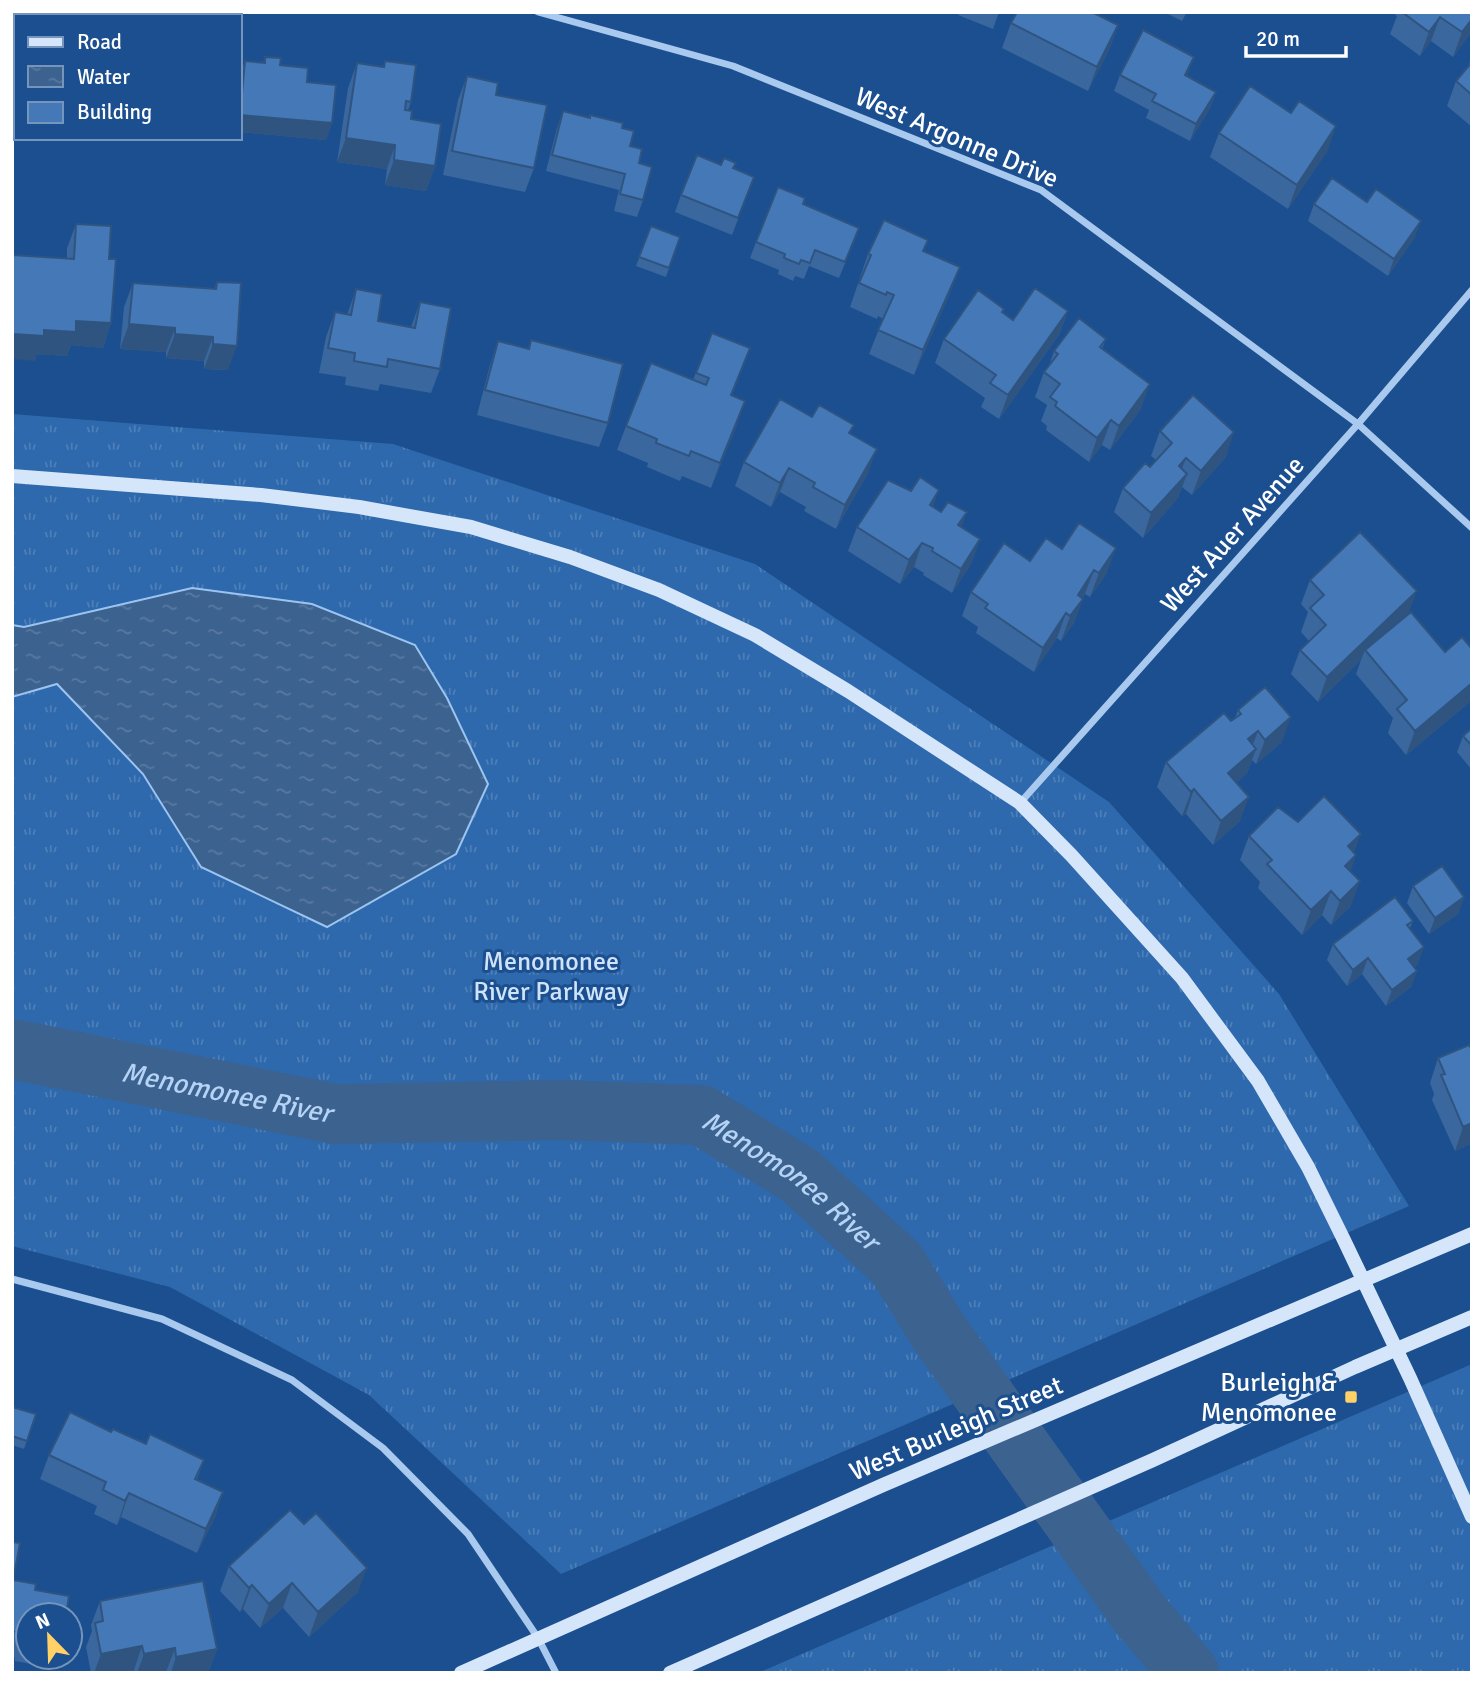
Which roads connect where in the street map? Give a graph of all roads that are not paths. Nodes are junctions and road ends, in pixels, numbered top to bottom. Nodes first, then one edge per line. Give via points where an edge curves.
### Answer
1 (538, 12) edge
2 (1472, 290) edge
3 (1358, 424) junction
4 (12, 476) edge
5 (1472, 528) edge
6 (1020, 803) junction
7 (1472, 1234) edge
8 (12, 1279) edge
9 (1363, 1280) junction
10 (1472, 1317) edge
11 (1396, 1349) junction
12 (1472, 1517) edge
13 (538, 1638) junction
14 (461, 1673) edge
15 (556, 1673) edge
16 (670, 1673) edge

1 - 3 street, West Argonne Drive via 733,66 1041,190
2 - 3 street, West Auer Avenue
3 - 5 street, West Argonne Drive
3 - 6 street, West Auer Avenue
4 - 6 main road via 359,507 471,527 570,557 659,590 755,635
6 - 9 main road via 1182,978 1258,1081 1308,1167
7 - 9 main road, West Burleigh Street
8 - 13 street via 162,1319 292,1380 383,1448 468,1534
9 - 11 main road
9 - 13 main road, West Burleigh Street
10 - 11 main road
11 - 12 main road
11 - 16 main road
13 - 14 main road, West Burleigh Street
13 - 15 street

